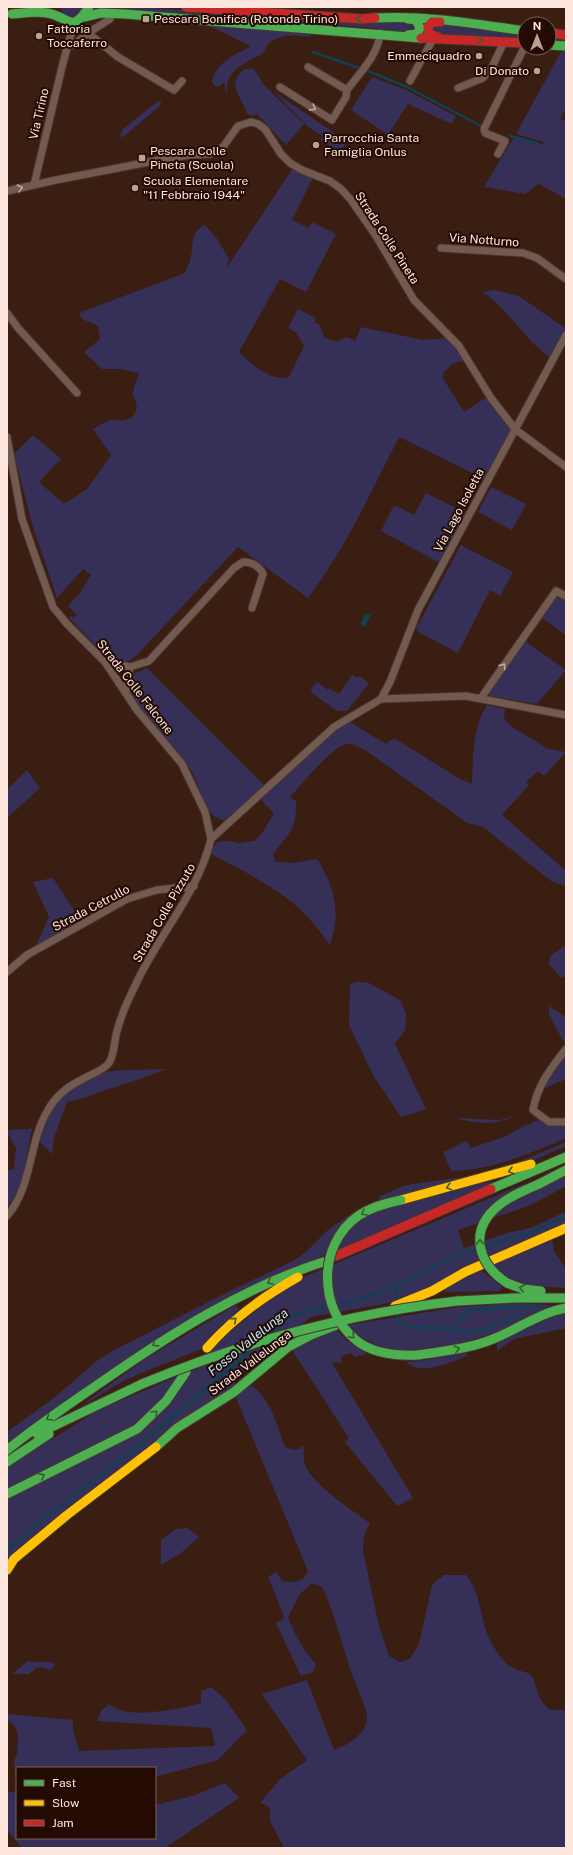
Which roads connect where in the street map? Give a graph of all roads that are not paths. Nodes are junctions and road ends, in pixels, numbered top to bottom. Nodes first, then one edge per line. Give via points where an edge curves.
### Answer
1 (29, 7) edge
2 (56, 7) edge
3 (89, 7) edge
4 (186, 7) edge
5 (112, 14) junction
6 (10, 16) edge
7 (57, 17) junction
8 (398, 18) junction
9 (80, 20) junction
10 (454, 22) junction
11 (517, 30) edge
12 (380, 33) junction
13 (88, 34) junction
14 (403, 35) junction
15 (437, 38) junction
16 (504, 42) junction
17 (517, 44) edge
18 (74, 45) dead end
19 (520, 56) edge
20 (308, 67) dead end
21 (182, 81) dead end
22 (410, 81) dead end
23 (280, 88) dead end
24 (458, 88) dead end
25 (347, 90) junction
26 (498, 154) dead end
27 (34, 185) junction
28 (7, 192) edge
29 (441, 248) dead end
30 (566, 280) edge
31 (7, 313) edge
32 (566, 336) edge
33 (77, 393) dead end
34 (515, 429) junction
35 (7, 437) edge
36 (566, 467) edge
37 (566, 596) edge
38 (252, 608) dead end
39 (105, 662) junction
40 (130, 667) junction
41 (126, 691) junction
42 (481, 698) junction
43 (381, 699) junction
44 (566, 715) edge
45 (211, 839) junction
46 (194, 886) junction
47 (7, 972) edge
48 (566, 1049) edge
49 (566, 1122) edge
50 (563, 1158) edge
51 (566, 1170) edge
52 (7, 1216) edge
53 (566, 1228) edge
54 (336, 1256) dead end
55 (566, 1292) edge
56 (566, 1298) edge
57 (566, 1308) edge
58 (207, 1348) dead end
59 (186, 1372) dead end
60 (95, 1407) junction
61 (7, 1450) edge
62 (7, 1462) edge
63 (7, 1494) edge
64 (7, 1570) edge

1 - 6 main road
2 - 7 main road
3 - 9 main road
8 -> 4 main road via 362,19
5 - 9 main road via 97,14
5 - 12 main road
5 - 13 street via 110,20
6 - 7 main road via 39,12 54,14
7 - 9 main road via 65,22
8 - 10 main road via 405,16
8 - 14 main road via 416,20 420,24 419,33
9 - 27 street, Via Tirino via 70,36
10 - 11 main road
10 - 15 main road via 429,24 429,34
12 - 14 main road
12 - 25 street via 375,50
13 - 18 street
13 - 21 street via 118,57 174,90
14 - 15 main road
15 -> 16 main road
15 - 22 street via 432,42
16 - 17 main road
16 - 24 street via 492,67 483,78
19 - 26 street via 484,129 484,133 505,141
20 - 25 street
23 -> 25 street via 332,120 346,98
28 -> 27 street
27 - 34 street, Strada Colle Pineta via 189,155 210,154 223,147 238,126 245,123 258,124 265,129 290,163 330,181 351,200 391,259 414,300 459,346 490,398
29 - 30 street, Via Notturno via 523,253 537,258
31 - 33 street
32 - 34 street, Via Lago Isoletta
34 - 36 street, Strada Colle Pineta
34 - 43 street, Via Lago Isoletta via 418,610
35 - 39 street, Strada Colle Falcone via 22,520 53,607
42 -> 37 street via 556,591
38 - 40 street via 263,574 254,565 243,562 234,568 149,661
39 - 40 street
39 - 41 street, Strada Colle Falcone
40 - 41 street
41 - 45 street, Strada Colle Falcone via 137,710 182,764 205,812
42 - 43 street via 447,696
42 - 44 street
43 - 45 street via 334,727
45 - 46 street, Strada Colle Pizzuto via 206,860
46 - 47 street, Strada Cetrullo via 158,890 127,899 27,955
46 - 52 street, Strada Colle Pizzuto via 136,984 120,1020 110,1062 65,1090 48,1110 37,1136 23,1189
48 - 49 street via 545,1076 535,1097 533,1110 549,1122
50 - 54 main road
50 -> 57 main road, bridge via 550,1156 505,1172 371,1209 353,1220 342,1232 330,1255 328,1287 333,1311 346,1330 358,1341 391,1355 418,1355 486,1342 538,1316
55 -> 51 main road, bridge via 523,1289 507,1283 493,1273 484,1261 480,1246 482,1228 500,1204
53 - 64 main road, Strada Vallelunga via 465,1272 432,1291 313,1334 288,1347 234,1392 177,1428 67,1515 14,1559
56 - 60 main road, bridge via 457,1301 383,1311 301,1328 212,1355
58 -> 61 main road via 222,1330 257,1301 321,1262 252,1291 166,1337 30,1431
63 -> 59 main road via 137,1429 166,1401
60 - 61 main road via 79,1412
60 - 62 main road

